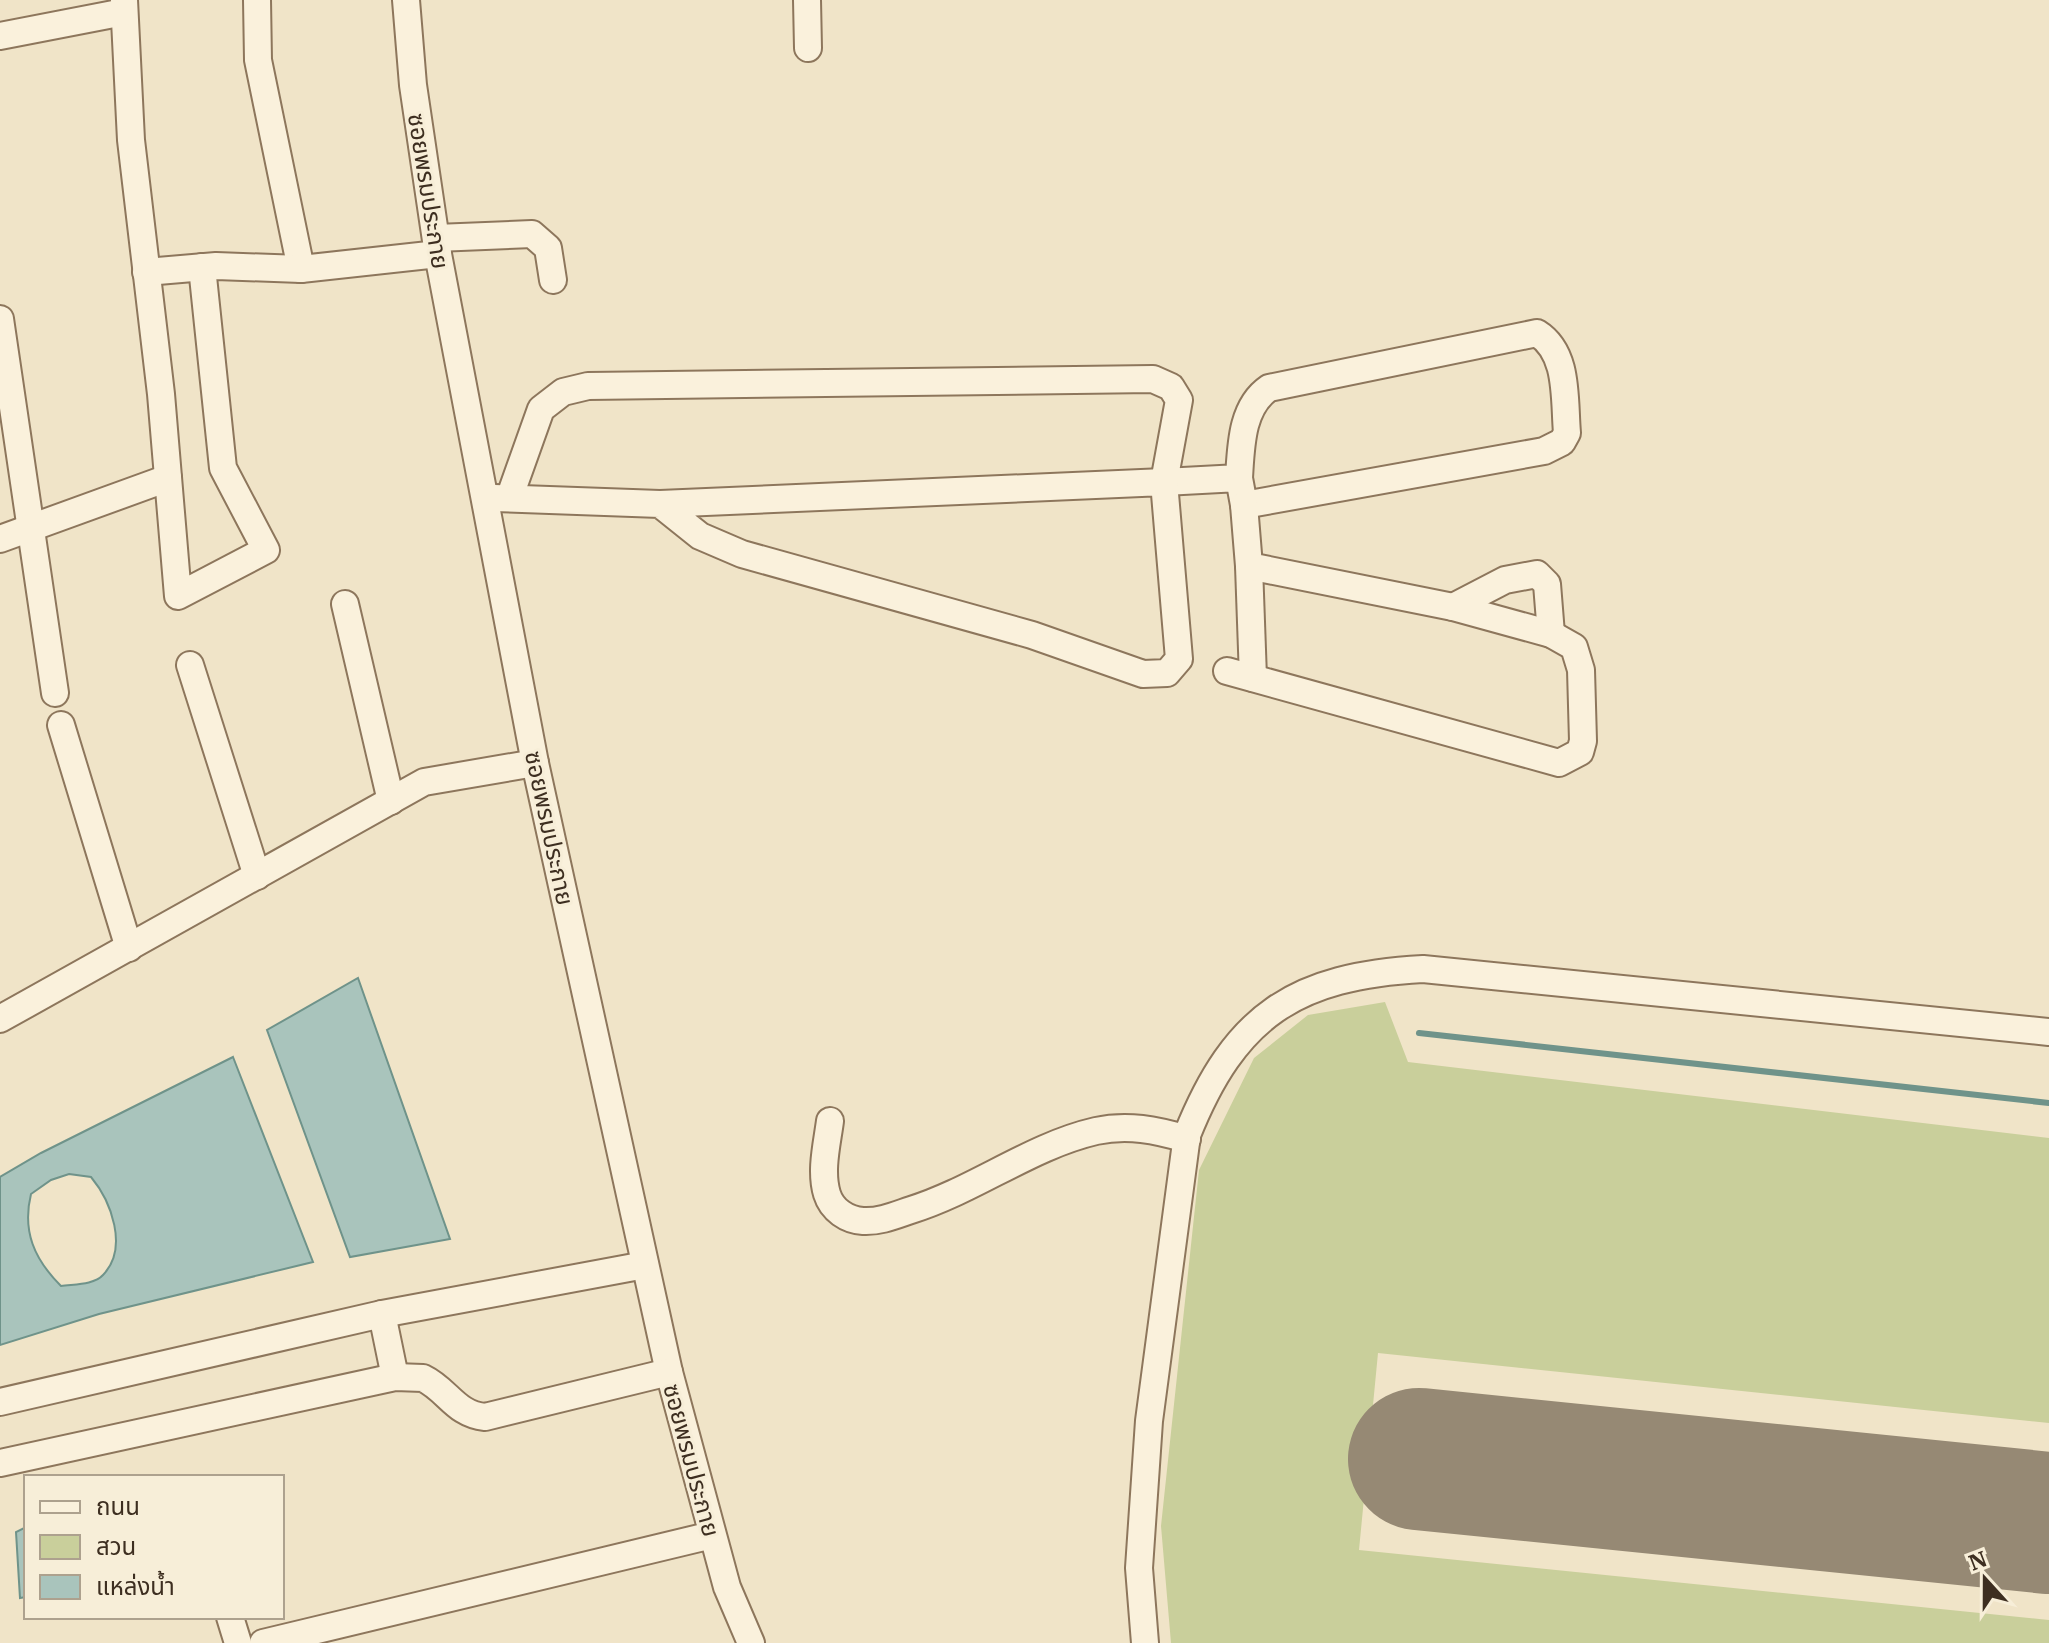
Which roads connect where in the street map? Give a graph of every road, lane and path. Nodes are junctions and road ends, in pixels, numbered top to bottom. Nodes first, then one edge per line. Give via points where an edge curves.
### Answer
1 (257, 0) edge
2 (406, 0) edge
3 (807, 0) edge
4 (124, 6) edge
5 (0, 36) edge
6 (808, 48) dead end
7 (437, 246) junction
8 (202, 267) junction
9 (301, 269) junction
10 (146, 272) junction
11 (553, 280) dead end
12 (0, 319) edge
13 (168, 478) junction
14 (1239, 478) junction
15 (1164, 482) junction
16 (510, 496) junction
17 (483, 499) junction
18 (660, 504) junction
19 (1244, 505) junction
20 (30, 527) junction
21 (0, 539) edge
22 (1249, 566) junction
23 (345, 604) dead end
24 (1453, 607) junction
25 (1551, 634) junction
26 (190, 665) dead end
27 (1227, 671) dead end
28 (1253, 678) junction
29 (55, 693) dead end
30 (61, 725) dead end
31 (535, 763) junction
32 (391, 801) junction
33 (257, 876) junction
34 (129, 948) junction
35 (1, 1014) edge
36 (2049, 1032) edge
37 (830, 1121) dead end
38 (1187, 1139) junction
39 (645, 1265) junction
40 (382, 1314) junction
41 (669, 1372) junction
42 (395, 1377) junction
43 (0, 1402) edge
44 (0, 1463) edge
45 (712, 1535) junction
46 (231, 1619) edge
47 (238, 1643) edge
48 (263, 1643) edge
49 (751, 1643) edge
50 (1145, 1643) edge

1 - 9 street via 258,60
2 - 7 street, ซอยพรมประกาย
3 - 6 street
4 - 5 street
4 - 10 street via 131,140
7 - 9 street
7 - 11 street via 532,234 548,248
7 - 17 street, ซอยพรมประกาย
8 - 9 street
8 - 10 street
8 - 13 street via 223,468 266,550 178,596
10 - 13 street
12 - 20 street
13 - 20 street
14 - 15 street
14 - 19 street
14 - 19 street via 1242,436 1252,405 1269,388 1537,333 1554,346 1559,358 1567,433 1562,442 1544,451
15 - 16 street via 1179,400 1171,387 1153,379 588,386 563,392 541,409
15 - 18 street
15 - 18 street via 1179,659 1167,673 1155,676 718,545
16 - 17 street
16 - 18 street
17 - 31 street, ซอยพรมประกาย
19 - 22 street
20 - 21 street
20 - 29 street
22 - 24 street
22 - 28 street
23 - 32 street
24 - 25 street
24 - 25 street via 1505,580 1537,574 1547,584
25 - 28 street via 1574,647 1581,670 1583,741 1580,752 1559,763
26 - 33 street
27 - 28 street
30 - 34 street
31 - 32 street via 424,782
31 - 39 street, ซอยพรมประกาย
32 - 33 street
33 - 34 street
34 - 35 street
36 - 38 street via 1423,969 1372,972 1286,1000 1253,1027 1225,1056
37 - 38 street via 827,1195 837,1212 862,1221 927,1205 1098,1131 1124,1127
38 - 50 street via 1149,1421 1139,1568
39 - 40 street
39 - 41 street, ซอยพรมประกาย
40 - 42 street
40 - 43 street
41 - 42 street via 485,1417 457,1408 423,1378
41 - 45 street, ซอยพรมประกาย
42 - 44 street
45 - 48 street
45 - 49 street, ซอยพรมประกาย via 739,1622
46 - 47 street

